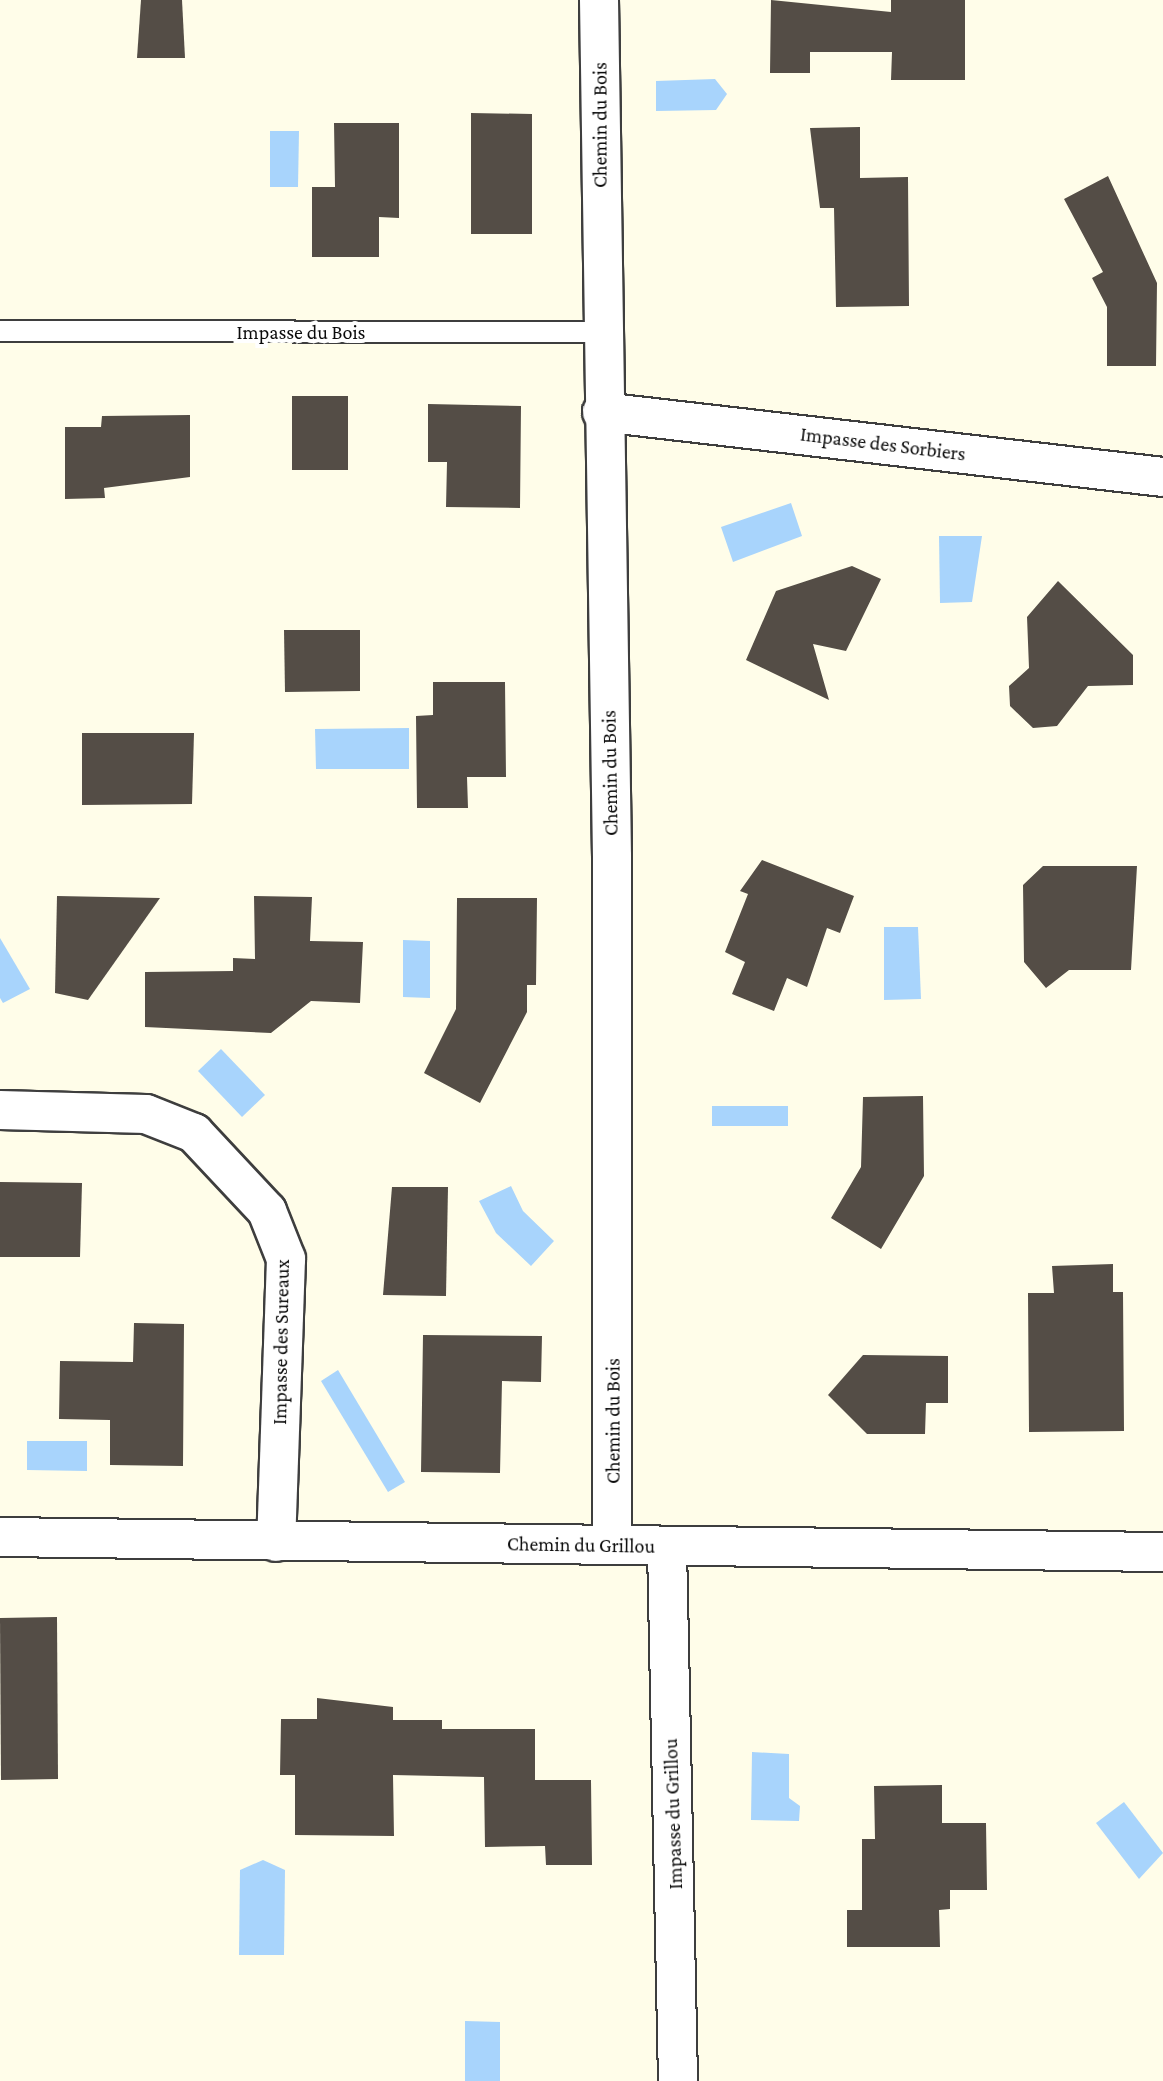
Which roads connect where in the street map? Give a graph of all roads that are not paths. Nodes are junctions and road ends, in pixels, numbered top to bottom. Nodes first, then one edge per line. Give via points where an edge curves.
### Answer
1 (599, 0) edge
2 (0, 331) edge
3 (601, 332) junction
4 (602, 412) junction
5 (1163, 477) edge
6 (0, 1110) edge
7 (0, 1537) edge
8 (276, 1542) junction
9 (612, 1545) junction
10 (667, 1547) junction
11 (1163, 1552) edge
12 (678, 2081) edge

1 - 3 street, Chemin du Bois
2 - 3 lane, Impasse du Bois
3 - 4 street, Chemin du Bois
4 - 5 street, Impasse des Sorbiers
4 - 9 street, Chemin du Bois via 612,857
6 - 8 street, Impasse des Sureaux via 146,1114 194,1133 267,1211 286,1259
7 - 8 street, Chemin du Grillou
8 - 9 street, Chemin du Grillou
9 - 10 street, Chemin du Grillou
10 - 11 street, Chemin du Grillou
10 - 12 street, Impasse du Grillou

